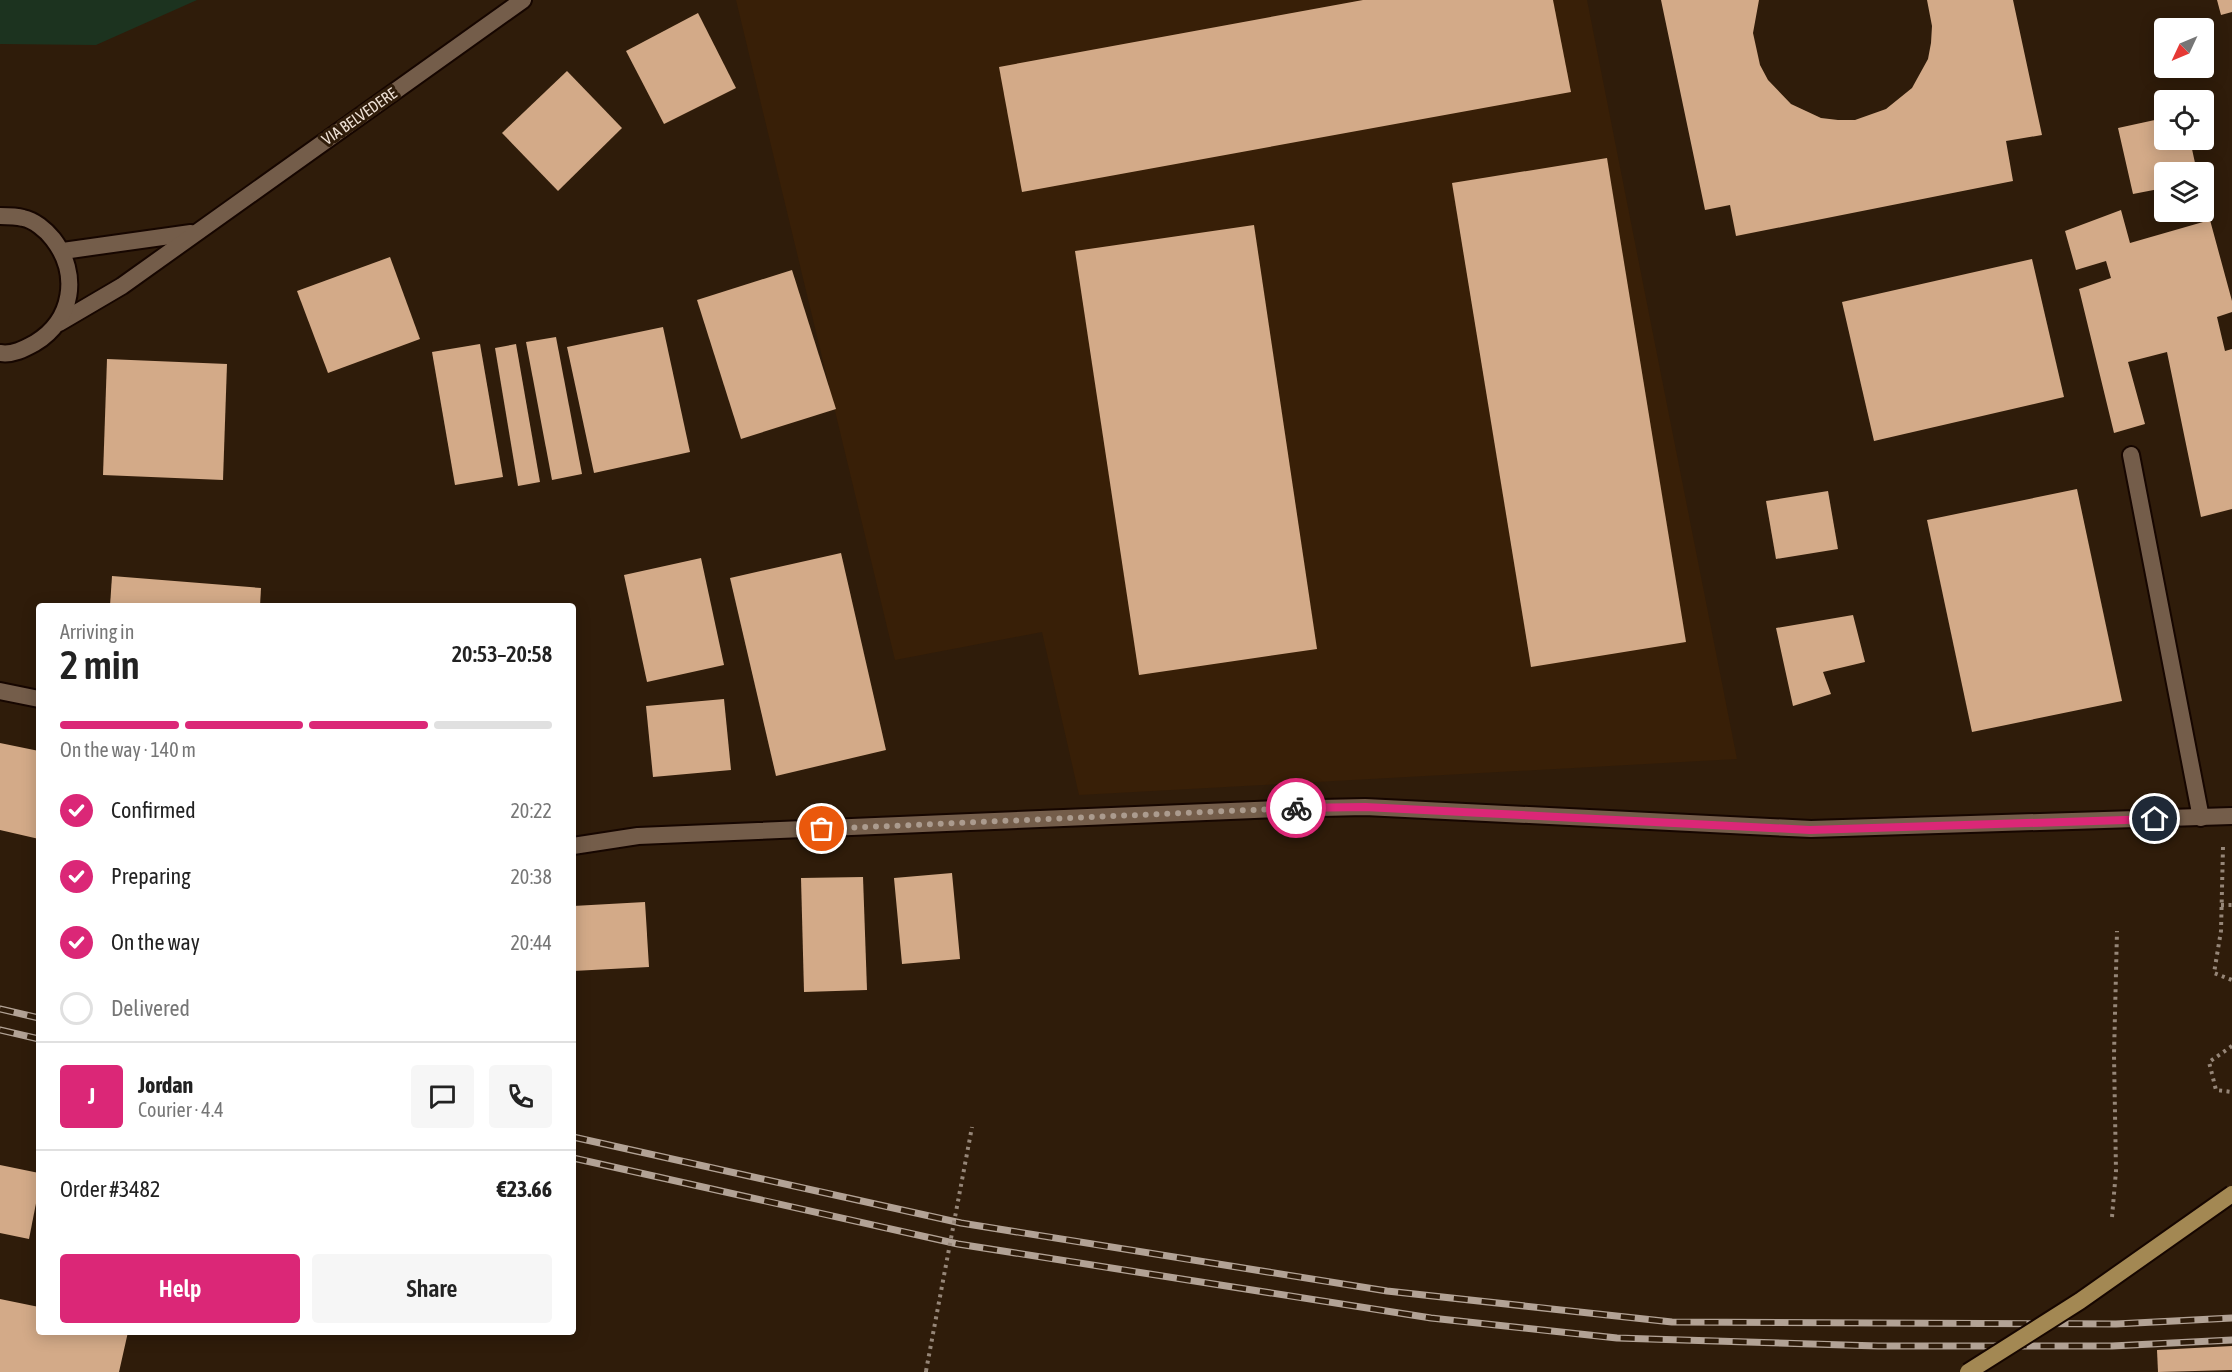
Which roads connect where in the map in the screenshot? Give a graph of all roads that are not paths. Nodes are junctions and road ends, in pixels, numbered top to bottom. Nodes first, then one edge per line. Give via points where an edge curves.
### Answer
1 (522, 0) edge
2 (0, 216) edge
3 (195, 232) junction
4 (63, 251) junction
5 (59, 323) junction
6 (1, 357) edge
7 (2131, 455) dead end
8 (0, 691) edge
9 (36, 698) edge
10 (2232, 816) edge
11 (2201, 818) junction
12 (576, 846) edge
13 (2232, 1194) edge
14 (1968, 1372) edge

1 - 3 street, VIA BELVEDERE
2 - 4 street via 25,218 47,231
3 - 4 street, VIA BELVEDERE
3 - 5 street, VIA BELVEDERE via 123,286
4 - 5 street via 70,276 69,300
5 - 6 street, VIA BELVEDERE via 23,350
7 - 11 street
8 - 9 street
10 - 11 street
11 - 12 street via 1810,830 1365,807 1276,808 638,836
13 - 14 main road, bridge via 2080,1301

